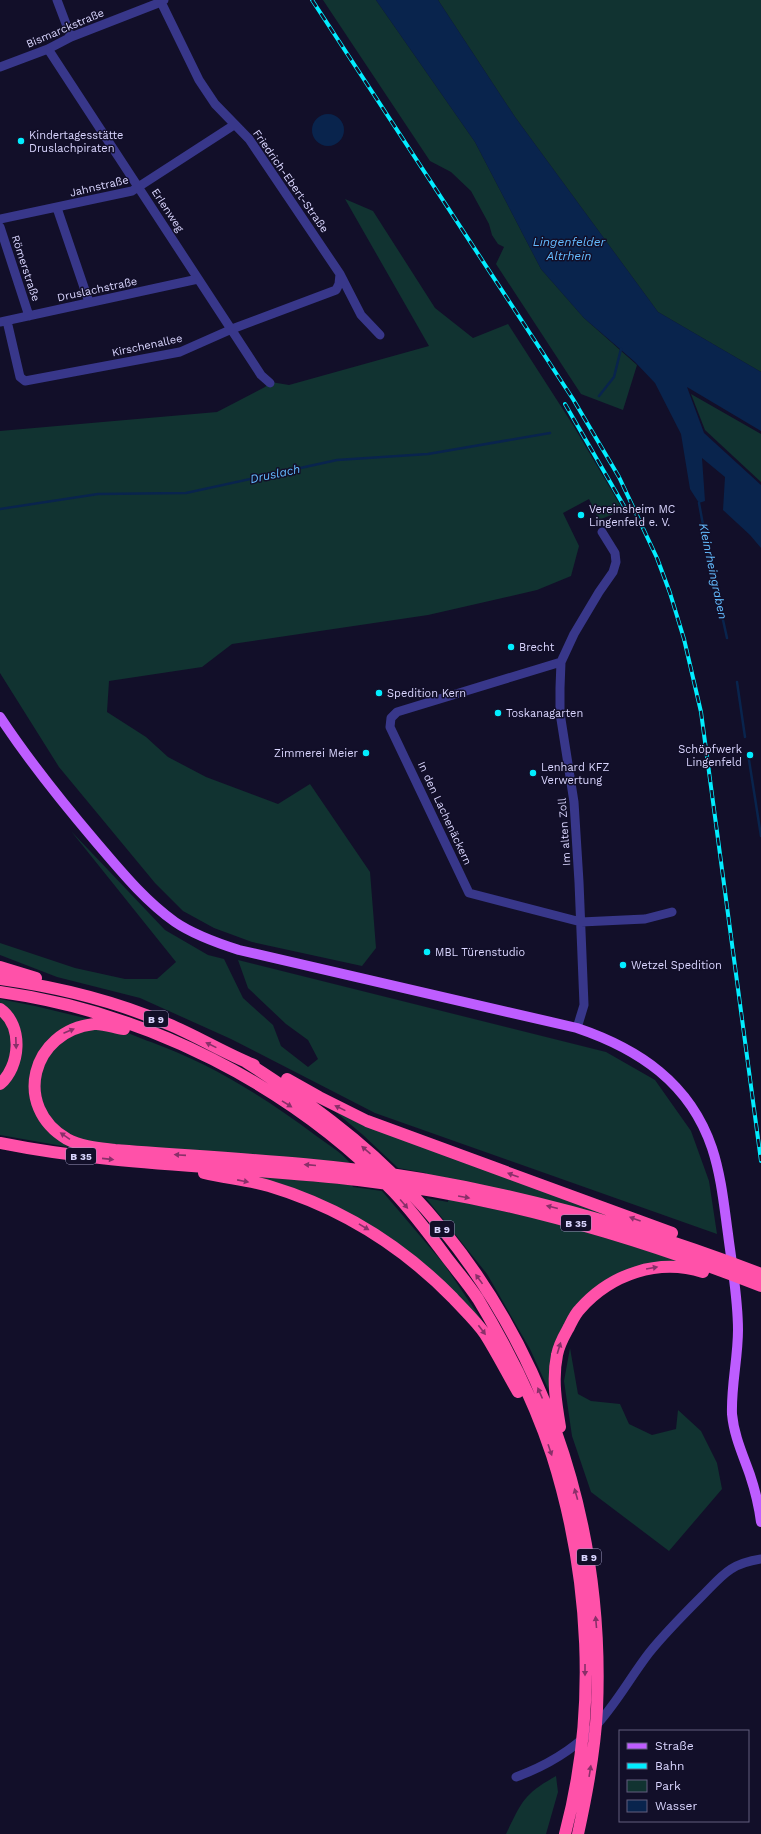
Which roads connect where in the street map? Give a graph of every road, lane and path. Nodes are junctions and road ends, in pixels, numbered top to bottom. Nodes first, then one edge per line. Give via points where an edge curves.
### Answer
1 (57, 0) edge
2 (163, 1) edge
3 (71, 37) junction
4 (48, 49) junction
5 (0, 67) edge
6 (234, 125) junction
7 (139, 188) junction
8 (57, 208) junction
9 (0, 220) edge
10 (0, 227) edge
11 (340, 274) junction
12 (198, 280) junction
13 (89, 302) junction
14 (29, 316) junction
15 (4, 321) edge
16 (232, 329) junction
17 (380, 336) dead end
18 (270, 383) dead end
19 (602, 532) dead end
20 (561, 662) junction
21 (0, 717) edge
22 (672, 912) dead end
23 (581, 922) junction
24 (0, 968) edge
25 (0, 979) edge
26 (60, 990) junction
27 (0, 992) edge
28 (0, 1009) edge
29 (577, 1028) junction
30 (164, 1038) junction
31 (246, 1062) junction
32 (0, 1084) edge
33 (0, 1143) edge
34 (163, 1165) junction
35 (424, 1185) junction
36 (723, 1265) junction
37 (761, 1268) edge
38 (761, 1274) edge
39 (761, 1286) edge
40 (536, 1414) junction
41 (565, 1456) junction
42 (761, 1522) edge
43 (761, 1559) edge
44 (516, 1777) dead end
45 (565, 1834) edge
46 (578, 1834) edge

1 - 3 street
2 - 3 street, Bismarckstraße
2 - 6 street, Friedrich-Ebert-Straße via 199,80 215,104
3 - 4 street, Bismarckstraße
4 - 5 street, Bismarckstraße
4 - 7 street, Erlenweg
6 - 7 street, Jahnstraße
6 - 11 street, Friedrich-Ebert-Straße via 249,139
7 - 8 street, Jahnstraße
7 - 12 street, Erlenweg
8 - 9 street, Jahnstraße
8 - 13 street
10 - 14 street, Römerstraße
11 - 16 street, Kirschenallee via 340,284 336,290
11 - 17 street, Friedrich-Ebert-Straße via 361,315
12 - 13 street, Druslachstraße
12 - 16 street, Erlenweg
13 - 14 street, Druslachstraße
14 - 15 street, Druslachstraße
15 - 16 street, Kirschenallee via 20,378 25,381 180,352
16 - 18 street, Erlenweg via 261,375
19 - 20 street, Im alten Zoll via 615,553 614,572 580,622
20 - 23 street, Im alten Zoll via 560,713 574,802
20 - 23 street, In den Lachenäckern via 397,712 391,718 390,727 469,894
21 - 29 main road via 35,768 123,874 157,908 198,935 239,950
22 - 23 street, In den Lachenäckern via 645,919
23 - 29 street, Im alten Zoll via 584,1005
24 - 26 highway via 39,979
25 - 26 highway, B 9
31 -> 26 highway, B 9 via 169,1024
27 - 30 highway, B 9 via 102,1015
28 -> 32 highway via 13,1026 16,1038 16,1057 6,1079
29 - 42 main road via 623,1046 651,1064 683,1094 712,1147 722,1190 737,1304 733,1421 738,1444 750,1474
35 -> 30 highway via 349,1168 91,1147 68,1139 46,1120 35,1095 36,1073 42,1057 60,1035 72,1029 96,1024
30 -> 40 highway, B 9 via 211,1059 292,1106 394,1192 476,1296 501,1338
36 -> 31 highway via 691,1240 367,1121 279,1075
41 -> 31 highway, B 9 via 550,1414 515,1337 489,1293 447,1235 409,1190 366,1150 304,1100
33 -> 34 highway, B 35
34 - 35 highway, B 35 via 243,1169
34 -> 40 highway via 268,1186 301,1197 348,1218 382,1238 435,1279 471,1317 485,1334 524,1403
35 - 36 highway, B 35 via 580,1224
36 - 37 highway
36 - 38 highway
36 - 39 highway
41 -> 36 highway via 554,1381 561,1340 578,1310 598,1291 628,1274 655,1267
40 -> 45 highway, B 9 via 563,1492 577,1562 585,1640 585,1708 576,1784
46 -> 41 highway, B 9 via 593,1755 597,1710 597,1629 588,1548
43 - 44 street via 744,1562 727,1572 669,1628 611,1708 590,1732 557,1757

